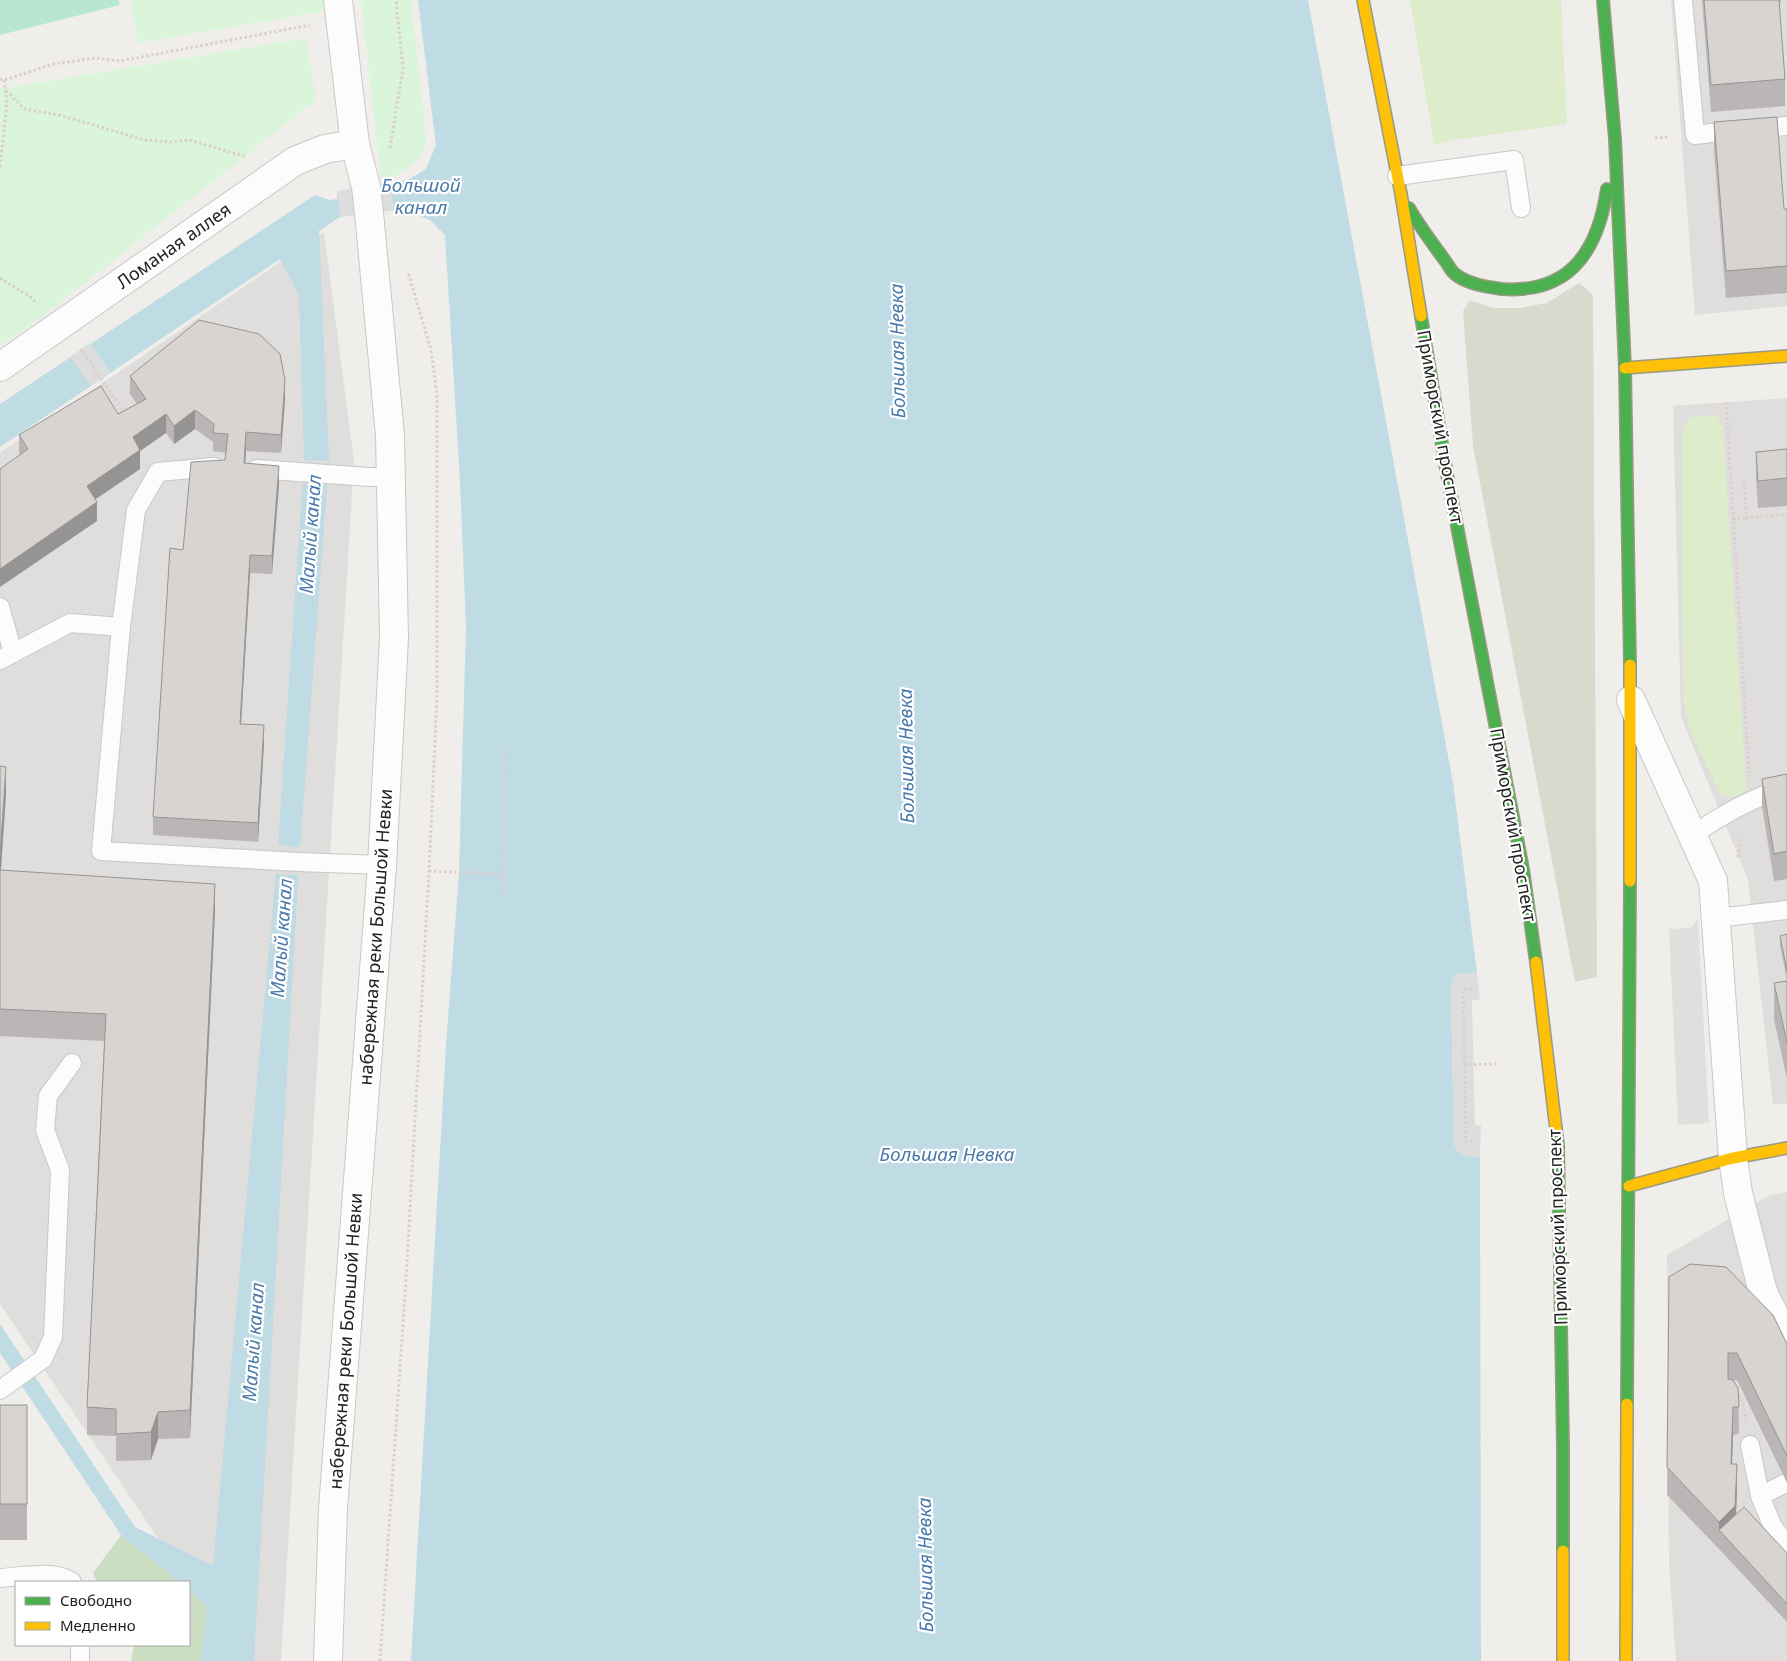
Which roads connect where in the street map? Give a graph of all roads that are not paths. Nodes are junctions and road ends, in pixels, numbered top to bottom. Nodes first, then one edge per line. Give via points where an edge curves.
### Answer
1 (1363, 0) edge
2 (1603, 0) edge
3 (1683, 0) edge
4 (339, 9) edge
5 (1787, 126) edge
6 (1615, 139) junction
7 (355, 144) junction
8 (1397, 176) junction
9 (1401, 194) junction
10 (1521, 208) dead end
11 (1787, 356) edge
12 (0, 367) edge
13 (1625, 368) junction
14 (227, 466) edge
15 (245, 468) edge
16 (391, 477) junction
17 (0, 607) edge
18 (121, 627) junction
19 (7, 656) edge
20 (1631, 700) junction
21 (1787, 787) edge
22 (1692, 836) junction
23 (382, 865) junction
24 (1787, 910) edge
25 (1716, 918) junction
26 (72, 1063) dead end
27 (1787, 1148) edge
28 (1733, 1158) junction
29 (1628, 1186) junction
30 (1787, 1341) edge
31 (6, 1386) edge
32 (1750, 1445) road end
33 (1786, 1483) edge
34 (1760, 1496) junction
35 (1787, 1545) edge
36 (0, 1578) edge
37 (70, 1581) edge
38 (328, 1661) edge
39 (1563, 1661) edge
40 (1626, 1661) edge

1 - 8 main road, Приморский проспект
2 - 6 main road
3 - 5 lane via 1696,134
4 - 7 street, набережная реки Большой Невки
6 - 9 main road via 1604,216 1588,252 1568,274 1519,290 1489,288 1457,276 1429,242
6 - 13 main road
7 - 12 street, Ломаная аллея via 325,149 295,161
7 - 16 street, набережная реки Большой Невки via 368,200
8 - 9 main road, Приморский проспект
8 - 10 lane via 1514,160
9 - 39 main road, Приморский проспект via 1446,469 1523,869 1558,1145
11 - 13 main road
13 - 20 main road
14 - 18 lane via 158,472 136,510
15 - 16 lane
16 - 23 street, набережная реки Большой Невки via 394,638
17 - 19 lane
18 - 19 lane via 70,623
18 - 23 lane via 101,851
20 - 22 street
20 - 29 main road
21 - 22 lane via 1716,818
22 - 25 street via 1714,881
23 - 38 street, набережная реки Большой Невки via 333,1510
24 - 25 lane
25 - 28 street
26 - 31 lane via 48,1096 45,1130 60,1170 53,1337 43,1359
27 - 28 main road
28 - 29 main road
28 - 30 street via 1738,1193 1763,1292
29 - 40 main road
32 - 34 lane
33 - 34 lane
34 - 35 lane via 1773,1527
36 - 37 lane via 55,1574

